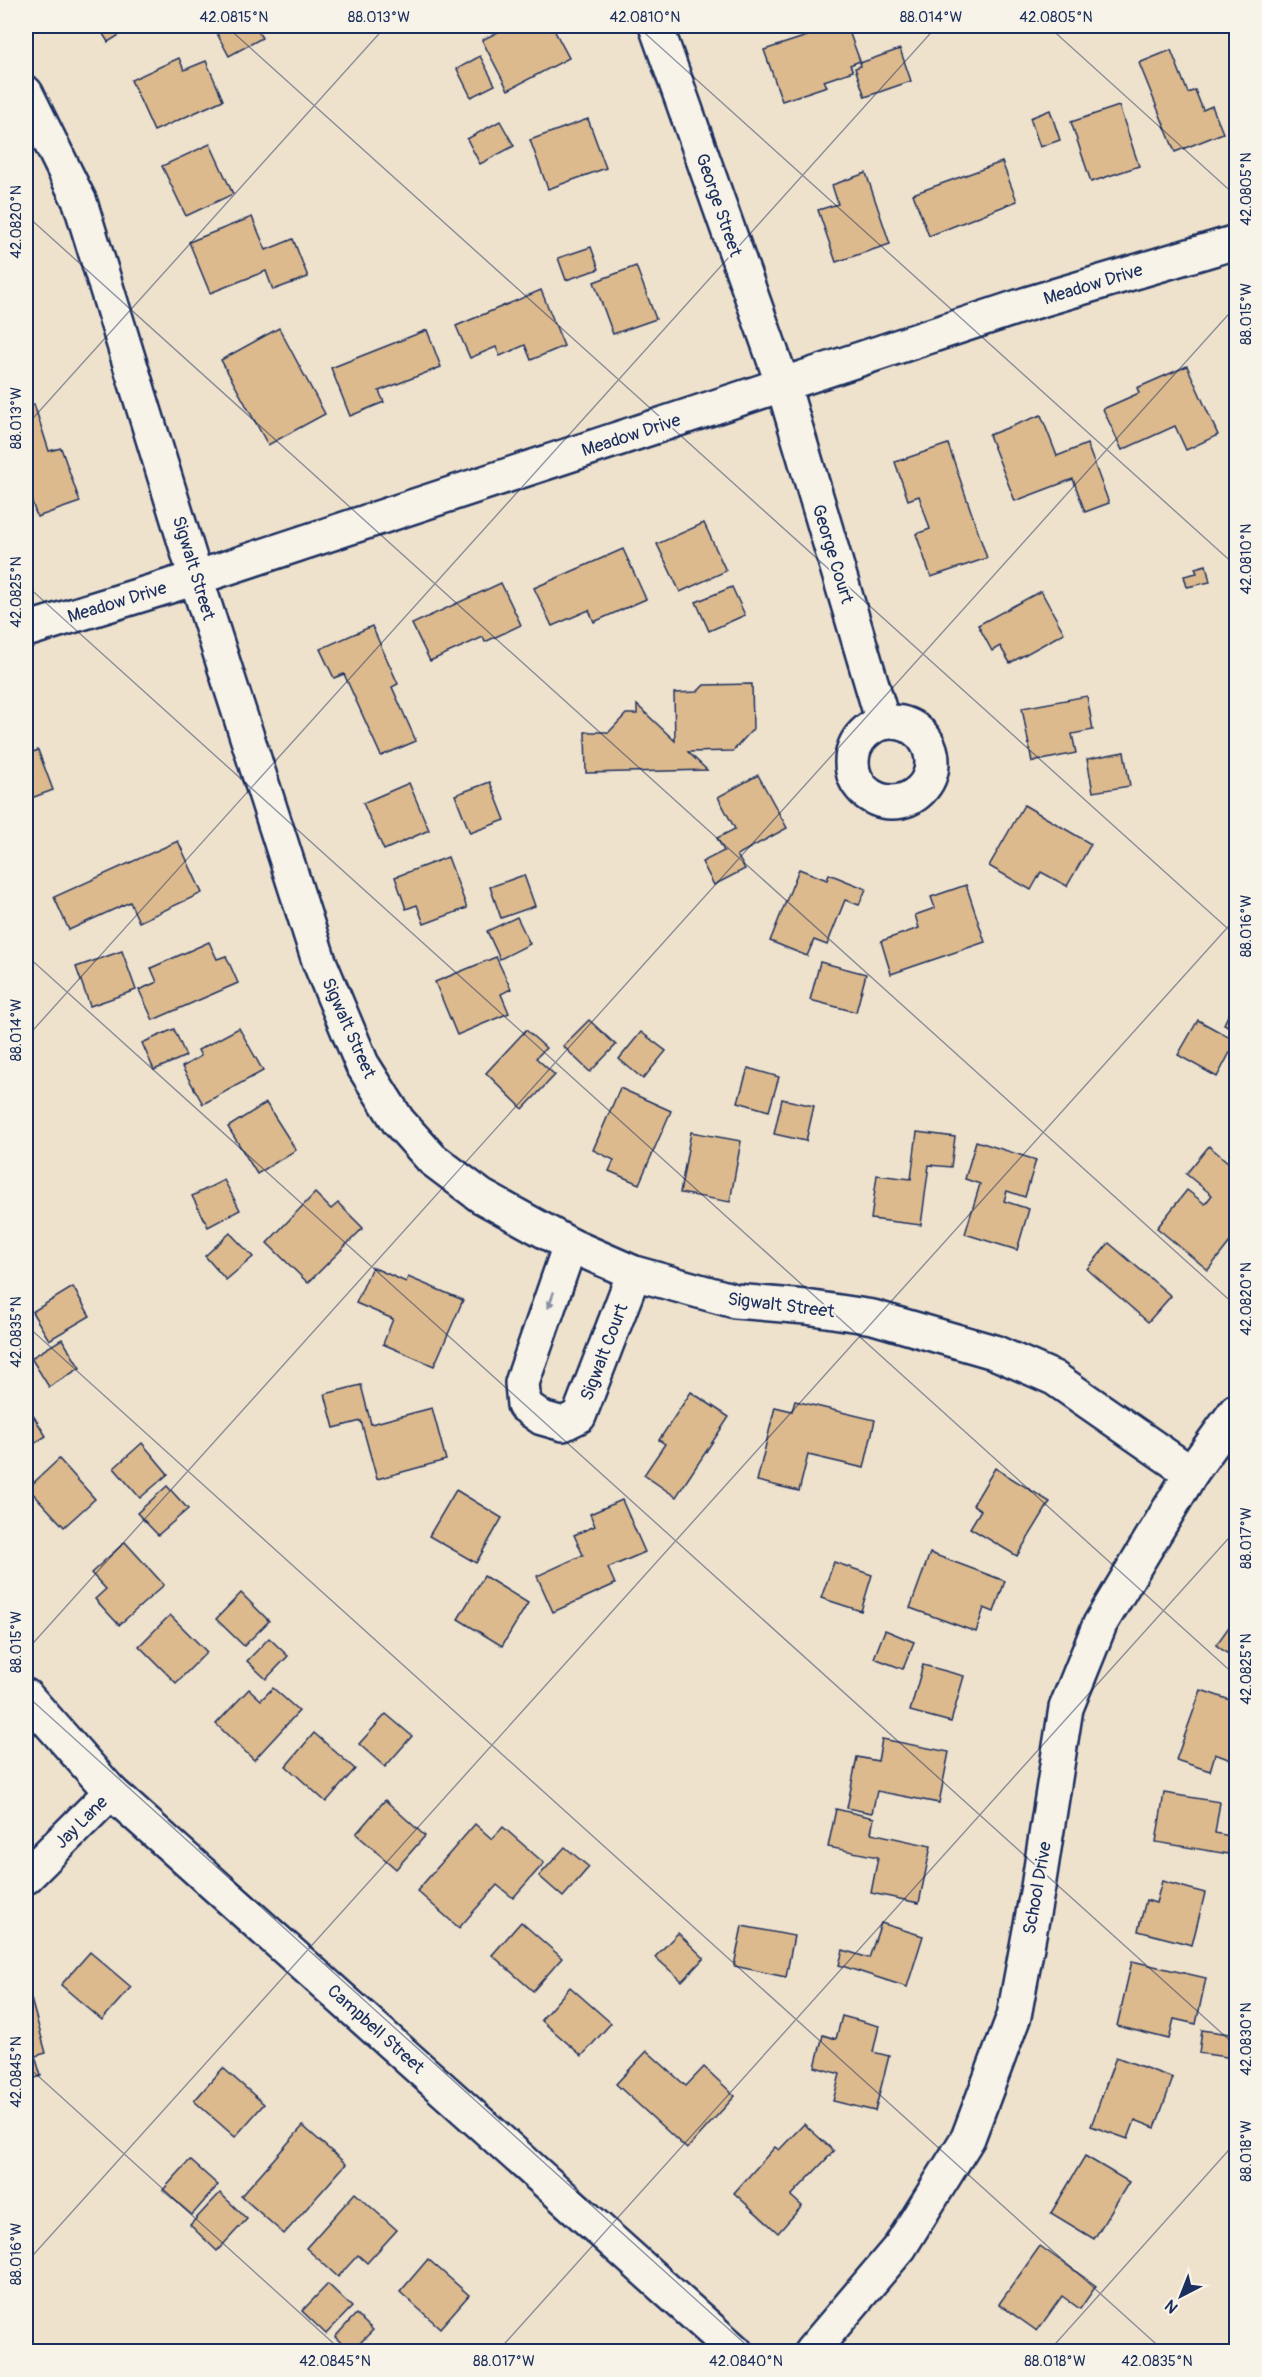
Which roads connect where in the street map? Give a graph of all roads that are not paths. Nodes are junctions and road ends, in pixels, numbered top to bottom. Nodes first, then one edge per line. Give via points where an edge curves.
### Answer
1 (656, 26) edge
2 (26, 93) edge
3 (1236, 242) edge
4 (783, 385) junction
5 (196, 578) junction
6 (26, 630) edge
7 (883, 722) dead end
8 (570, 1245) junction
9 (634, 1273) junction
10 (1236, 1412) edge
11 (1191, 1473) junction
12 (26, 1696) edge
13 (111, 1792) junction
14 (26, 1877) edge
15 (736, 2352) edge
16 (811, 2352) edge

1 - 4 street, George Street
2 - 5 street, Sigwalt Street via 80,202
3 - 4 street, Meadow Drive via 1027,304
4 - 5 street, Meadow Drive
4 - 7 street, George Court
5 - 6 street, Meadow Drive
5 - 8 street, Sigwalt Street via 319,961 362,1064 398,1121 432,1160 481,1196
8 - 9 street, Sigwalt Street
8 -> 9 street, Sigwalt Court via 522,1383 524,1405 542,1418 563,1425 579,1416
9 - 11 street, Sigwalt Street via 735,1301 806,1306 873,1317 994,1352 1054,1378
10 - 11 street, School Drive
11 - 16 street, School Drive via 1100,1624 1066,1708 1014,2016 968,2138 900,2247
12 - 13 street, Campbell Street
13 - 14 street, Jay Lane
13 - 15 street, Campbell Street

